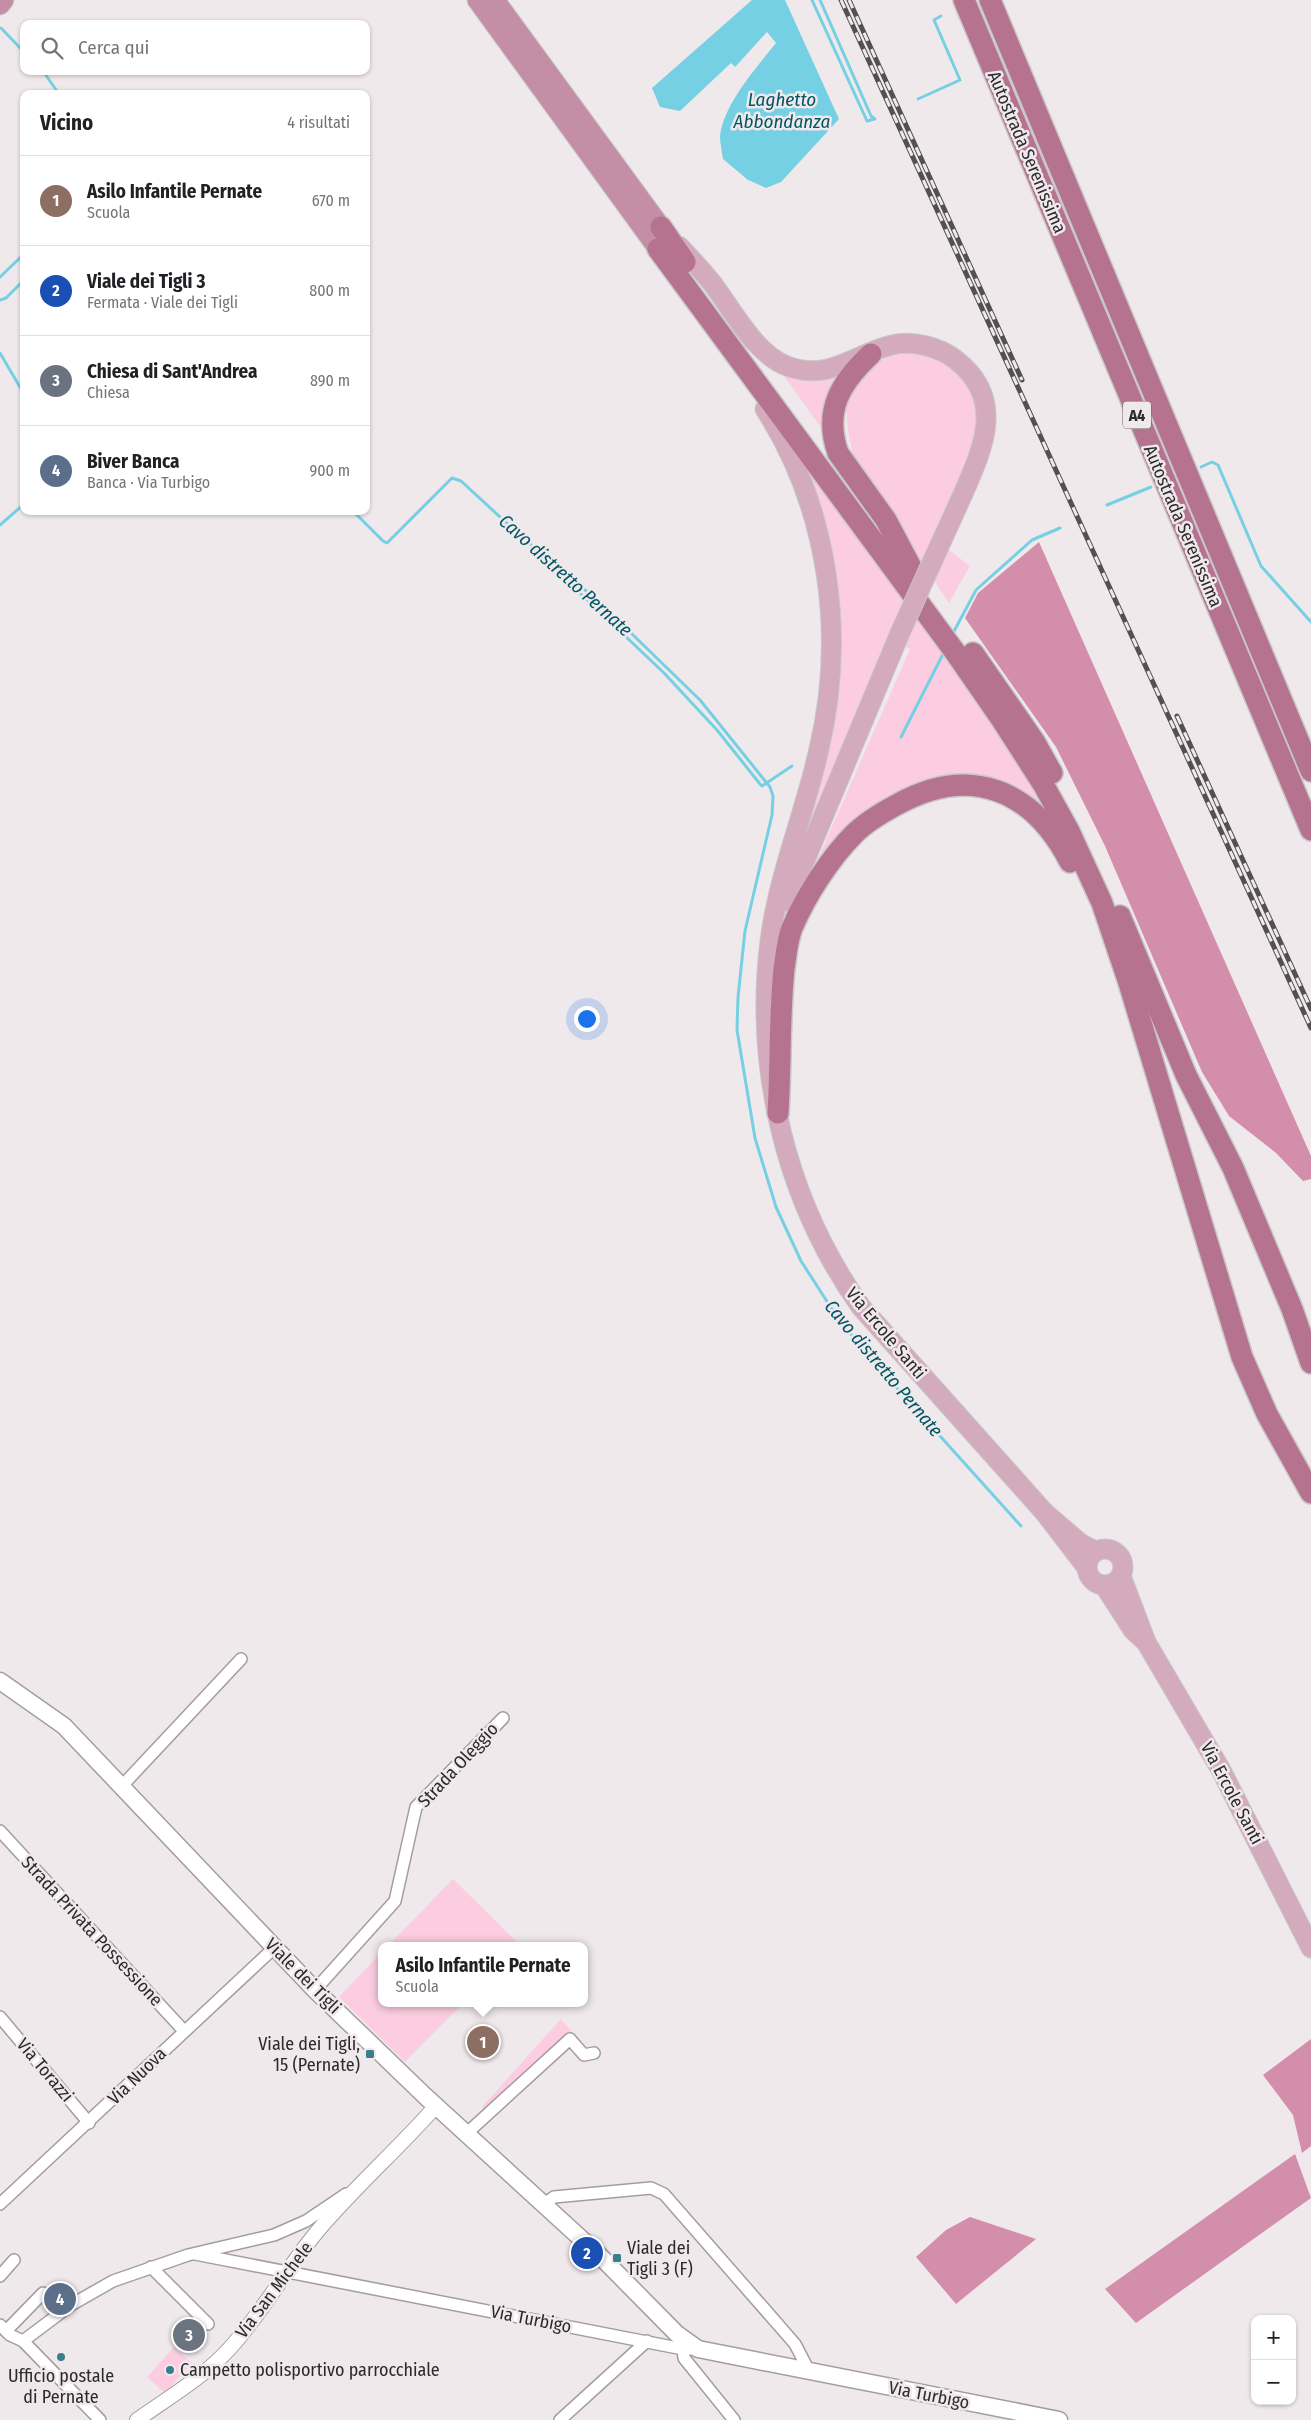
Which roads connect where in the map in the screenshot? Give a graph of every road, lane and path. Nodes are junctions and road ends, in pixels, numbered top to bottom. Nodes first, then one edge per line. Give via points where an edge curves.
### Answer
1 (4, 0) edge
2 (477, 0) edge
3 (495, 0) edge
4 (964, 0) edge
5 (990, 0) edge
6 (0, 5) edge
7 (661, 227) junction
8 (658, 248) junction
9 (871, 354) junction
10 (912, 569) junction
11 (952, 636) junction
12 (1311, 771) edge
13 (1311, 830) edge
14 (1129, 984) junction
15 (778, 1114) junction
16 (1311, 1363) edge
17 (1311, 1493) edge
18 (1045, 1513) junction
19 (1095, 1551) junction
20 (1086, 1568) junction
21 (1121, 1576) junction
22 (1104, 1585) junction
23 (1146, 1642) junction
24 (241, 1659) dead end
25 (0, 1681) edge
26 (503, 1718) dead end
27 (121, 1787) junction
28 (0, 1831) edge
29 (274, 1948) junction
30 (1311, 1948) edge
31 (315, 1990) junction
32 (0, 2017) edge
33 (184, 2031) junction
34 (594, 2053) dead end
35 (436, 2106) junction
36 (89, 2123) junction
37 (466, 2134) junction
38 (356, 2188) junction
39 (0, 2204) edge
40 (544, 2204) junction
41 (306, 2221) junction
42 (319, 2229) junction
43 (196, 2254) junction
44 (14, 2260) dead end
45 (151, 2266) junction
46 (286, 2273) junction
47 (0, 2276) edge
48 (43, 2293) dead end
49 (208, 2324) dead end
50 (3, 2328) edge
51 (22, 2341) junction
52 (647, 2341) junction
53 (691, 2349) junction
54 (809, 2371) junction
55 (100, 2420) edge
56 (137, 2420) edge
57 (560, 2420) edge
58 (734, 2420) edge
59 (1059, 2420) edge

1 - 6 highway
2 - 8 highway
3 - 7 highway
4 - 13 highway, Autostrada Serenissima / A4
5 - 12 highway, Autostrada Serenissima / A4
7 - 9 main road via 711,280 762,350 776,361 800,370 822,371
7 - 10 highway
8 - 11 highway
8 - 15 main road via 685,300 762,403 781,435 816,520 828,590 832,650 828,708 770,938 765,994 766,1040
9 - 10 highway via 856,368 840,391 833,416 834,442 838,453 886,520
9 - 15 main road, bridge via 890,345 908,343 949,354 968,372 984,403 987,425 983,448 900,633 792,893 778,948 771,1010
10 - 11 highway
11 - 14 highway via 1069,831 1102,903
11 - 16 highway via 1034,741 1098,860 1186,1075 1233,1168
14 - 15 highway via 1064,849 1047,826 1029,810 991,787 972,784 940,786 915,795 886,810 854,834 811,889 791,930 780,1005
14 - 17 highway via 1242,1357 1267,1414
15 - 18 main road, Via Ercole Santi via 793,1177 805,1207 829,1259 861,1307
18 - 19 main road, Via Ercole Santi via 1080,1543
18 - 20 main road, Via Ercole Santi
19 - 20 main road via 1088,1558
19 - 21 main road via 1106,1548 1118,1554 1123,1567
20 - 22 main road via 1090,1578
21 - 22 main road via 1114,1583
21 - 23 main road, Via Ercole Santi
22 - 23 main road, Via Ercole Santi via 1133,1630
23 - 30 main road, Via Ercole Santi via 1221,1770
24 - 27 street
25 - 27 main road, Viale dei Tigli via 64,1726
26 - 31 street, Strada Oleggio via 416,1807 395,1901
27 - 29 main road, Viale dei Tigli
28 - 33 street, Strada Privata Possessione
29 - 31 main road, Viale dei Tigli
29 - 33 street, Via Nuova
31 - 35 main road, Viale dei Tigli
32 - 36 street, Via Torazzi
33 - 36 street, Via Nuova
34 - 37 street via 584,2055 570,2039
35 - 37 main road, Viale dei Tigli
35 - 38 street, Via San Michele
36 - 39 street, Via Nuova
37 - 40 main road, Viale dei Tigli
38 - 41 street
38 - 42 street, Via San Michele
40 - 53 main road, Viale dei Tigli via 627,2282
40 - 54 street via 554,2196 651,2188 664,2194 795,2344
41 - 42 street
41 - 43 street via 274,2235
42 - 46 street, Via San Michele
43 - 45 street, Via Turbigo
43 - 46 street, Via Turbigo
44 - 47 street
45 - 49 street
45 - 51 street, Via Turbigo via 113,2280
46 - 52 street, Via Turbigo
46 - 56 street, Via San Michele via 229,2349 190,2384
48 - 50 street
50 - 51 street
51 - 55 street
52 - 53 street, Via Turbigo
52 - 57 street
53 - 54 main road, Via Turbigo
53 - 58 street via 684,2358
54 - 59 main road, Via Turbigo

